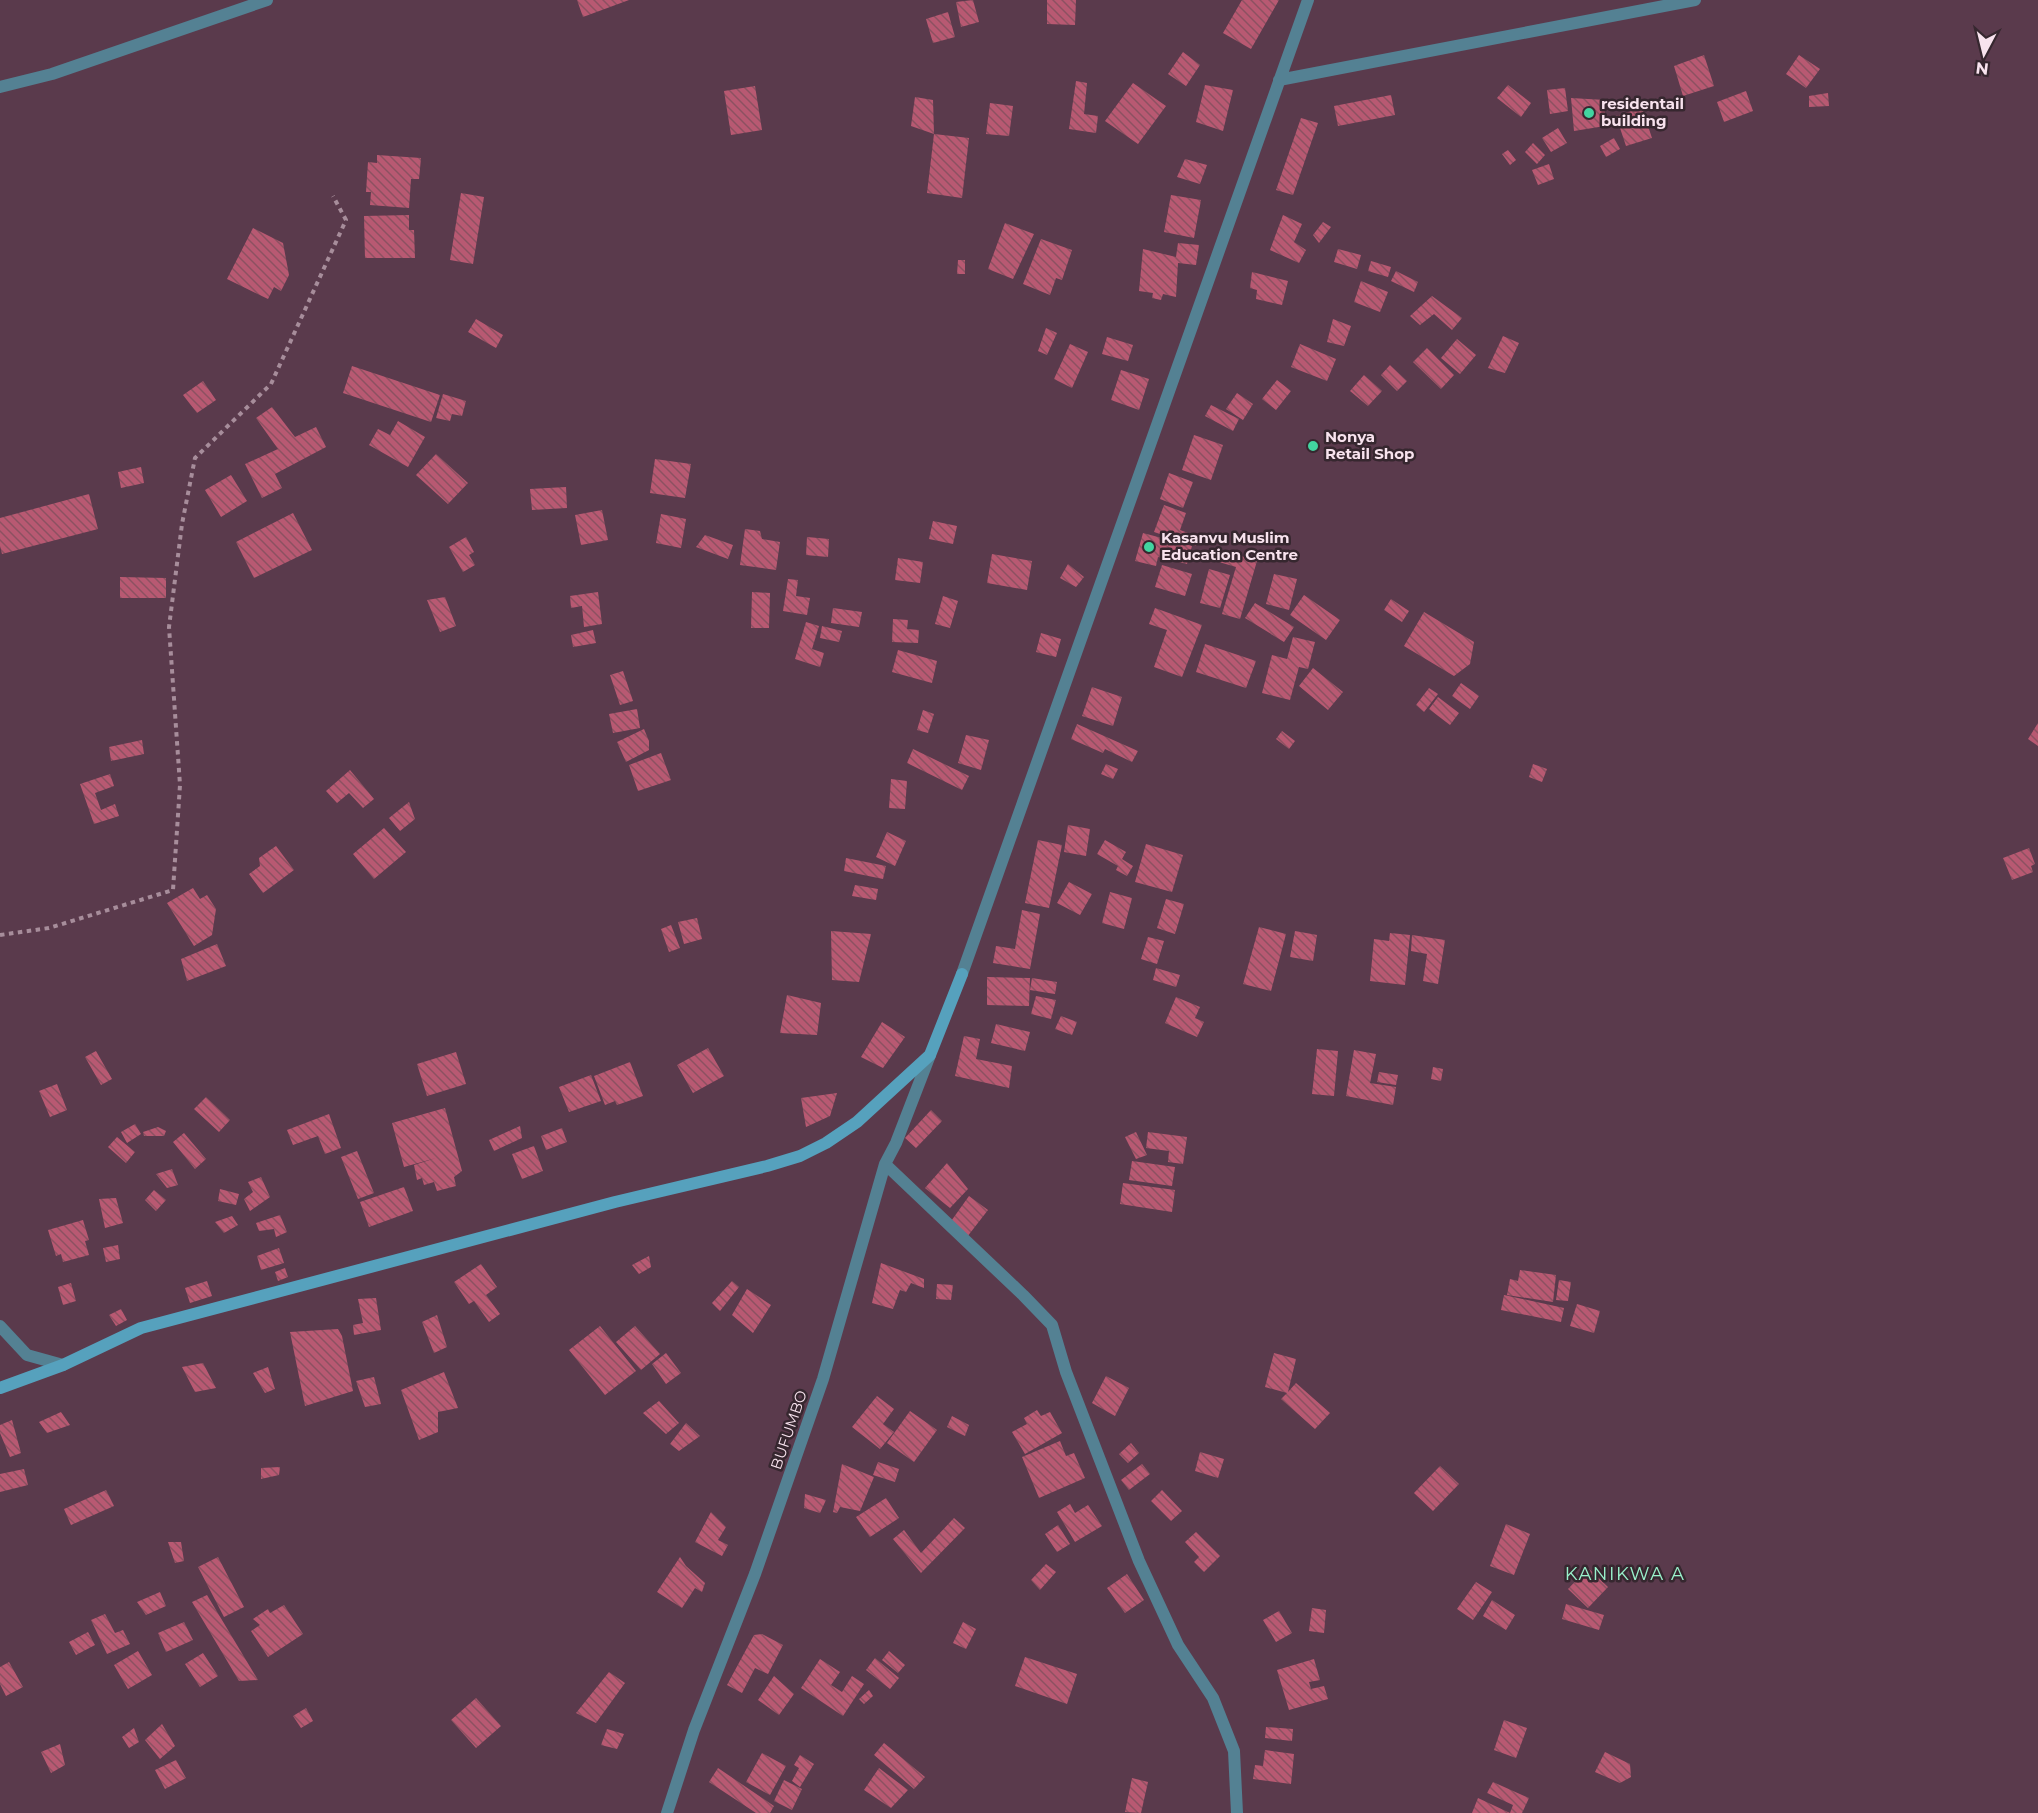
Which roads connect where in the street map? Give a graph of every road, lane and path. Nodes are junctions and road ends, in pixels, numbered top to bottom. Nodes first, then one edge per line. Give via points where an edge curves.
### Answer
1 (267, 0) edge
2 (1308, 0) edge
3 (1695, 0) edge
4 (1280, 80) junction
5 (0, 87) edge
6 (333, 196) dead end
7 (0, 935) edge
8 (930, 1054) junction
9 (885, 1164) junction
10 (0, 1326) edge
11 (63, 1365) junction
12 (0, 1388) edge
13 (667, 1813) edge
14 (1237, 1813) edge

1 - 5 street via 52,74
2 - 4 street
3 - 4 street
4 - 8 street via 962,974
6 - 7 path via 346,220 271,384 195,458 169,627 180,785 174,890 49,928
8 - 9 street, BUFUMBO
8 - 11 street via 857,1122 800,1156 141,1328
9 - 13 street, BUFUMBO via 823,1379
9 - 14 street via 1052,1325 1066,1372 1139,1561 1178,1645 1213,1698 1234,1751
10 - 11 street via 27,1355
11 - 12 street

